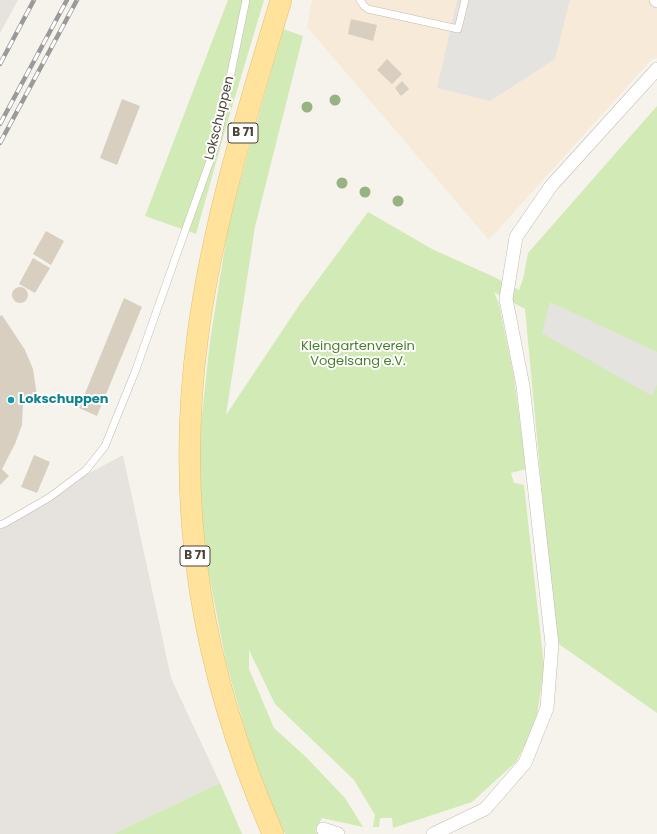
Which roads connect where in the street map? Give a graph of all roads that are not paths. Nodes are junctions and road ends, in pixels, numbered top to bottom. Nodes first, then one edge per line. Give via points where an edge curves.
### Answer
1 (246, 0) edge
2 (281, 0) edge
3 (360, 0) edge
4 (465, 0) edge
5 (657, 69) edge
6 (0, 525) edge
7 (324, 828) dead end
8 (273, 834) edge
9 (338, 834) edge
10 (433, 834) edge

1 - 6 lane, Lokschuppen via 217,142 135,372 105,446 86,470 50,497
2 - 8 main road, B 71 via 236,158 209,267 194,366 189,445 191,523 208,639 237,743
3 - 4 lane via 368,9 458,29
5 - 10 street via 551,186 516,237 506,298 523,386 552,644 547,708 525,763 486,809
7 - 9 street

